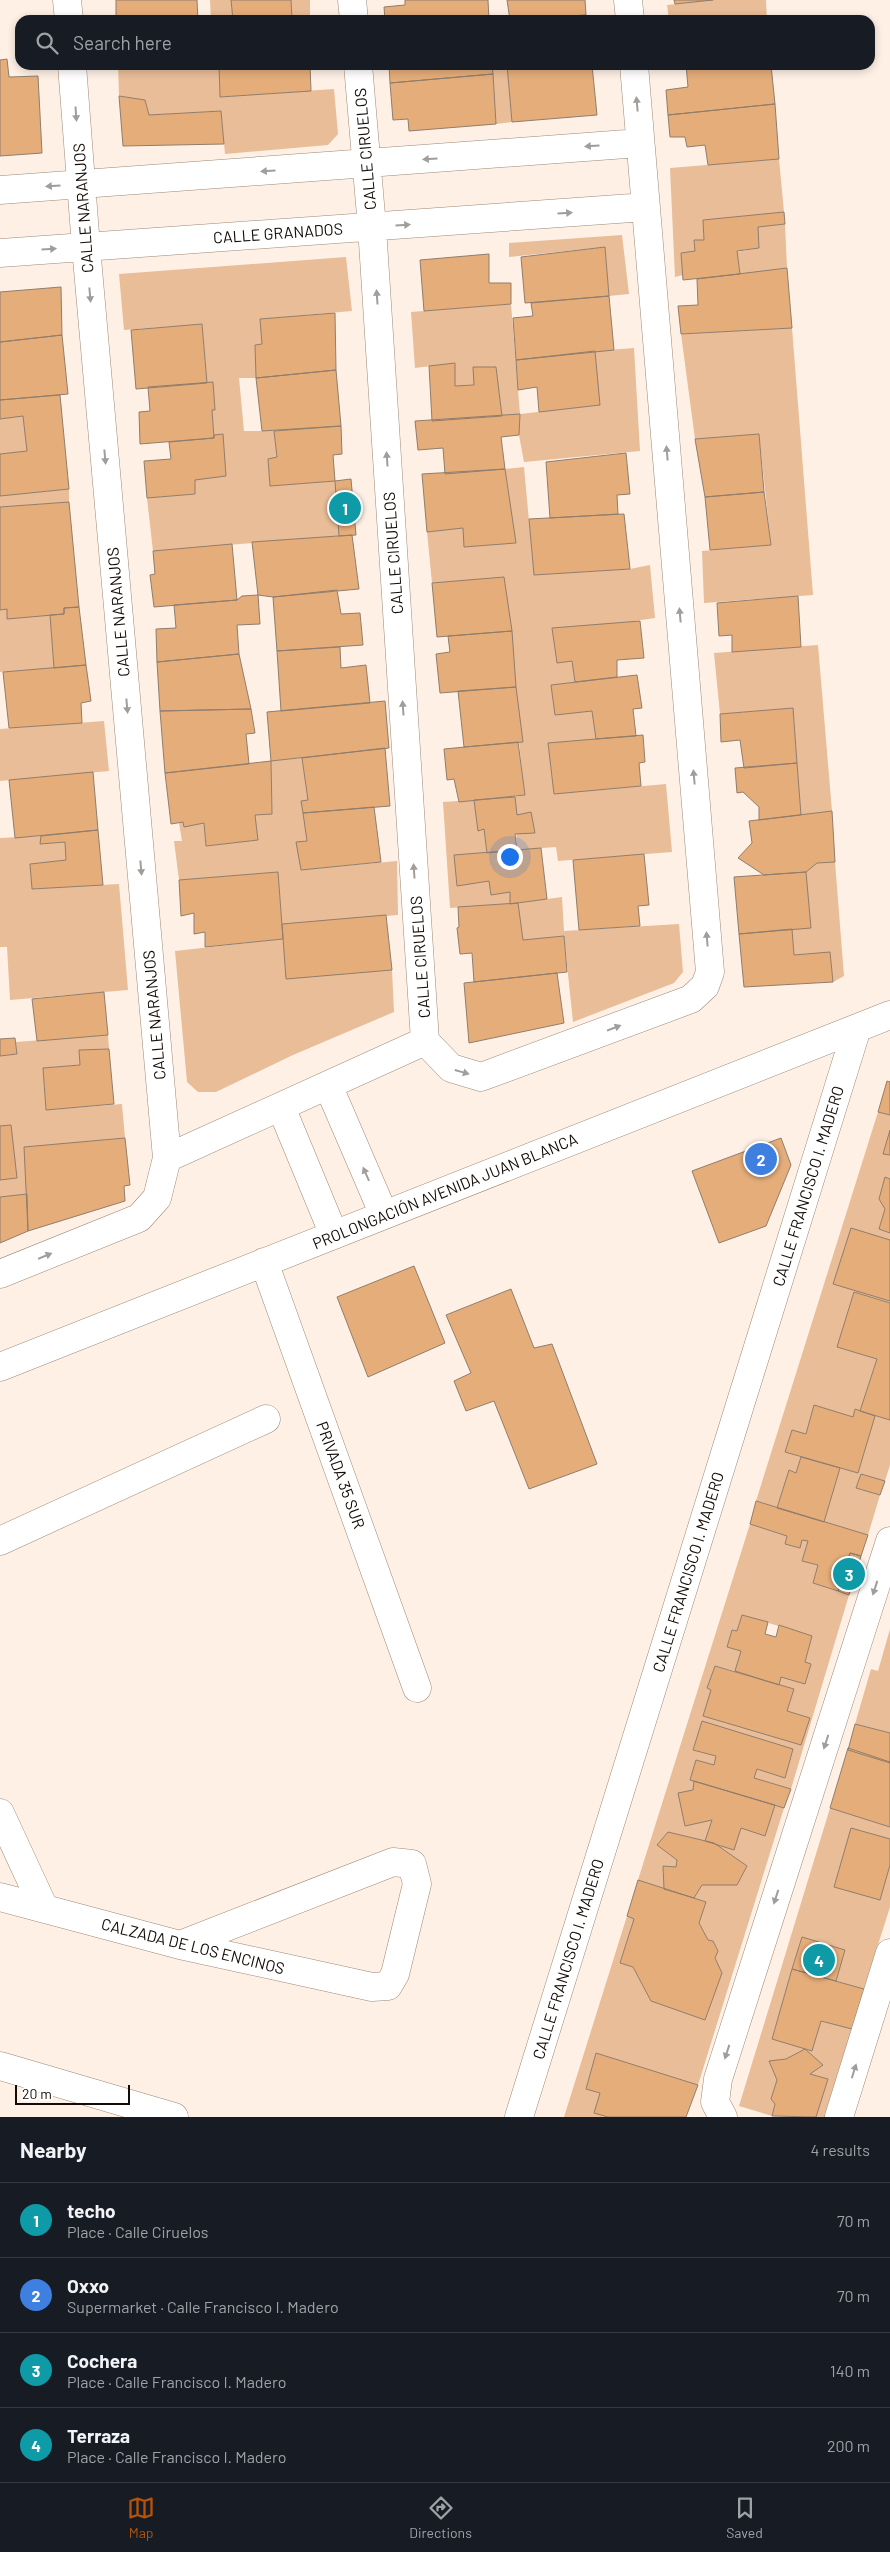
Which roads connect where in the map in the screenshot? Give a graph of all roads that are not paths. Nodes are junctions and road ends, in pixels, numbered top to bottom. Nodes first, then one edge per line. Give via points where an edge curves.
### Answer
1 (67, 0) edge
2 (352, 0) edge
3 (628, 0) edge
4 (68, 15) edge
5 (354, 15) edge
6 (630, 15) edge
7 (72, 70) edge
8 (358, 70) edge
9 (634, 70) edge
10 (640, 143) junction
11 (366, 163) junction
12 (81, 184) junction
13 (0, 190) edge
14 (646, 207) junction
15 (372, 227) junction
16 (86, 246) junction
17 (0, 253) edge
18 (890, 1015) edge
19 (857, 1028) junction
20 (425, 1041) junction
21 (328, 1085) junction
22 (281, 1106) junction
23 (166, 1158) junction
24 (384, 1215) junction
25 (334, 1235) junction
26 (264, 1262) junction
27 (0, 1274) edge
28 (0, 1367) edge
29 (266, 1419) dead end
30 (0, 1541) edge
31 (890, 1541) edge
32 (417, 1688) dead end
33 (0, 1813) edge
34 (0, 1897) edge
35 (44, 1908) junction
36 (180, 1945) junction
37 (890, 1953) edge
38 (0, 2066) edge
39 (174, 2117) edge
40 (519, 2117) edge
41 (723, 2117) edge
42 (839, 2117) edge

1 - 4 street
2 - 5 street
3 - 6 street
7 -> 12 street, CALLE NARANJOS
8 - 11 street, CALLE CIRUELOS
10 -> 9 street
10 -> 11 street
10 - 14 street
11 -> 12 street
11 - 15 street, CALLE CIRUELOS
12 -> 13 street
12 - 16 street, CALLE NARANJOS
15 -> 14 street, CALLE GRANADOS
20 -> 14 street via 451,1068 482,1077 691,999 705,986 710,972
15 - 16 street, CALLE GRANADOS
20 -> 15 street, CALLE CIRUELOS
17 -> 16 street, CALLE GRANADOS
16 -> 23 street, CALLE NARANJOS
18 - 19 street, PROLONGACIÓN AVENIDA JUAN BLANCA
19 - 24 street, PROLONGACIÓN AVENIDA JUAN BLANCA
19 - 40 street, CALLE FRANCISCO I. MADERO
20 - 21 street
21 - 22 street
24 -> 21 street
22 - 23 street
22 - 25 street
27 -> 23 street, CALLE NARANJOS via 139,1218 157,1198
24 - 25 street, PROLONGACIÓN AVENIDA JUAN BLANCA
25 - 26 street, PROLONGACIÓN AVENIDA JUAN BLANCA
26 - 28 street, PROLONGACIÓN AVENIDA JUAN BLANCA
26 - 32 street, PRIVADA 35 SUR
29 - 30 street
31 -> 41 street via 718,2079 715,2102
33 - 35 street
34 - 35 street, CALZADA DE LOS ENCINOS
35 - 36 street, CALZADA DE LOS ENCINOS
36 - 36 street, CALZADA DE LOS ENCINOS via 372,1987 388,1986 395,1974 417,1884 412,1864 393,1862
42 -> 37 street
38 - 39 street

